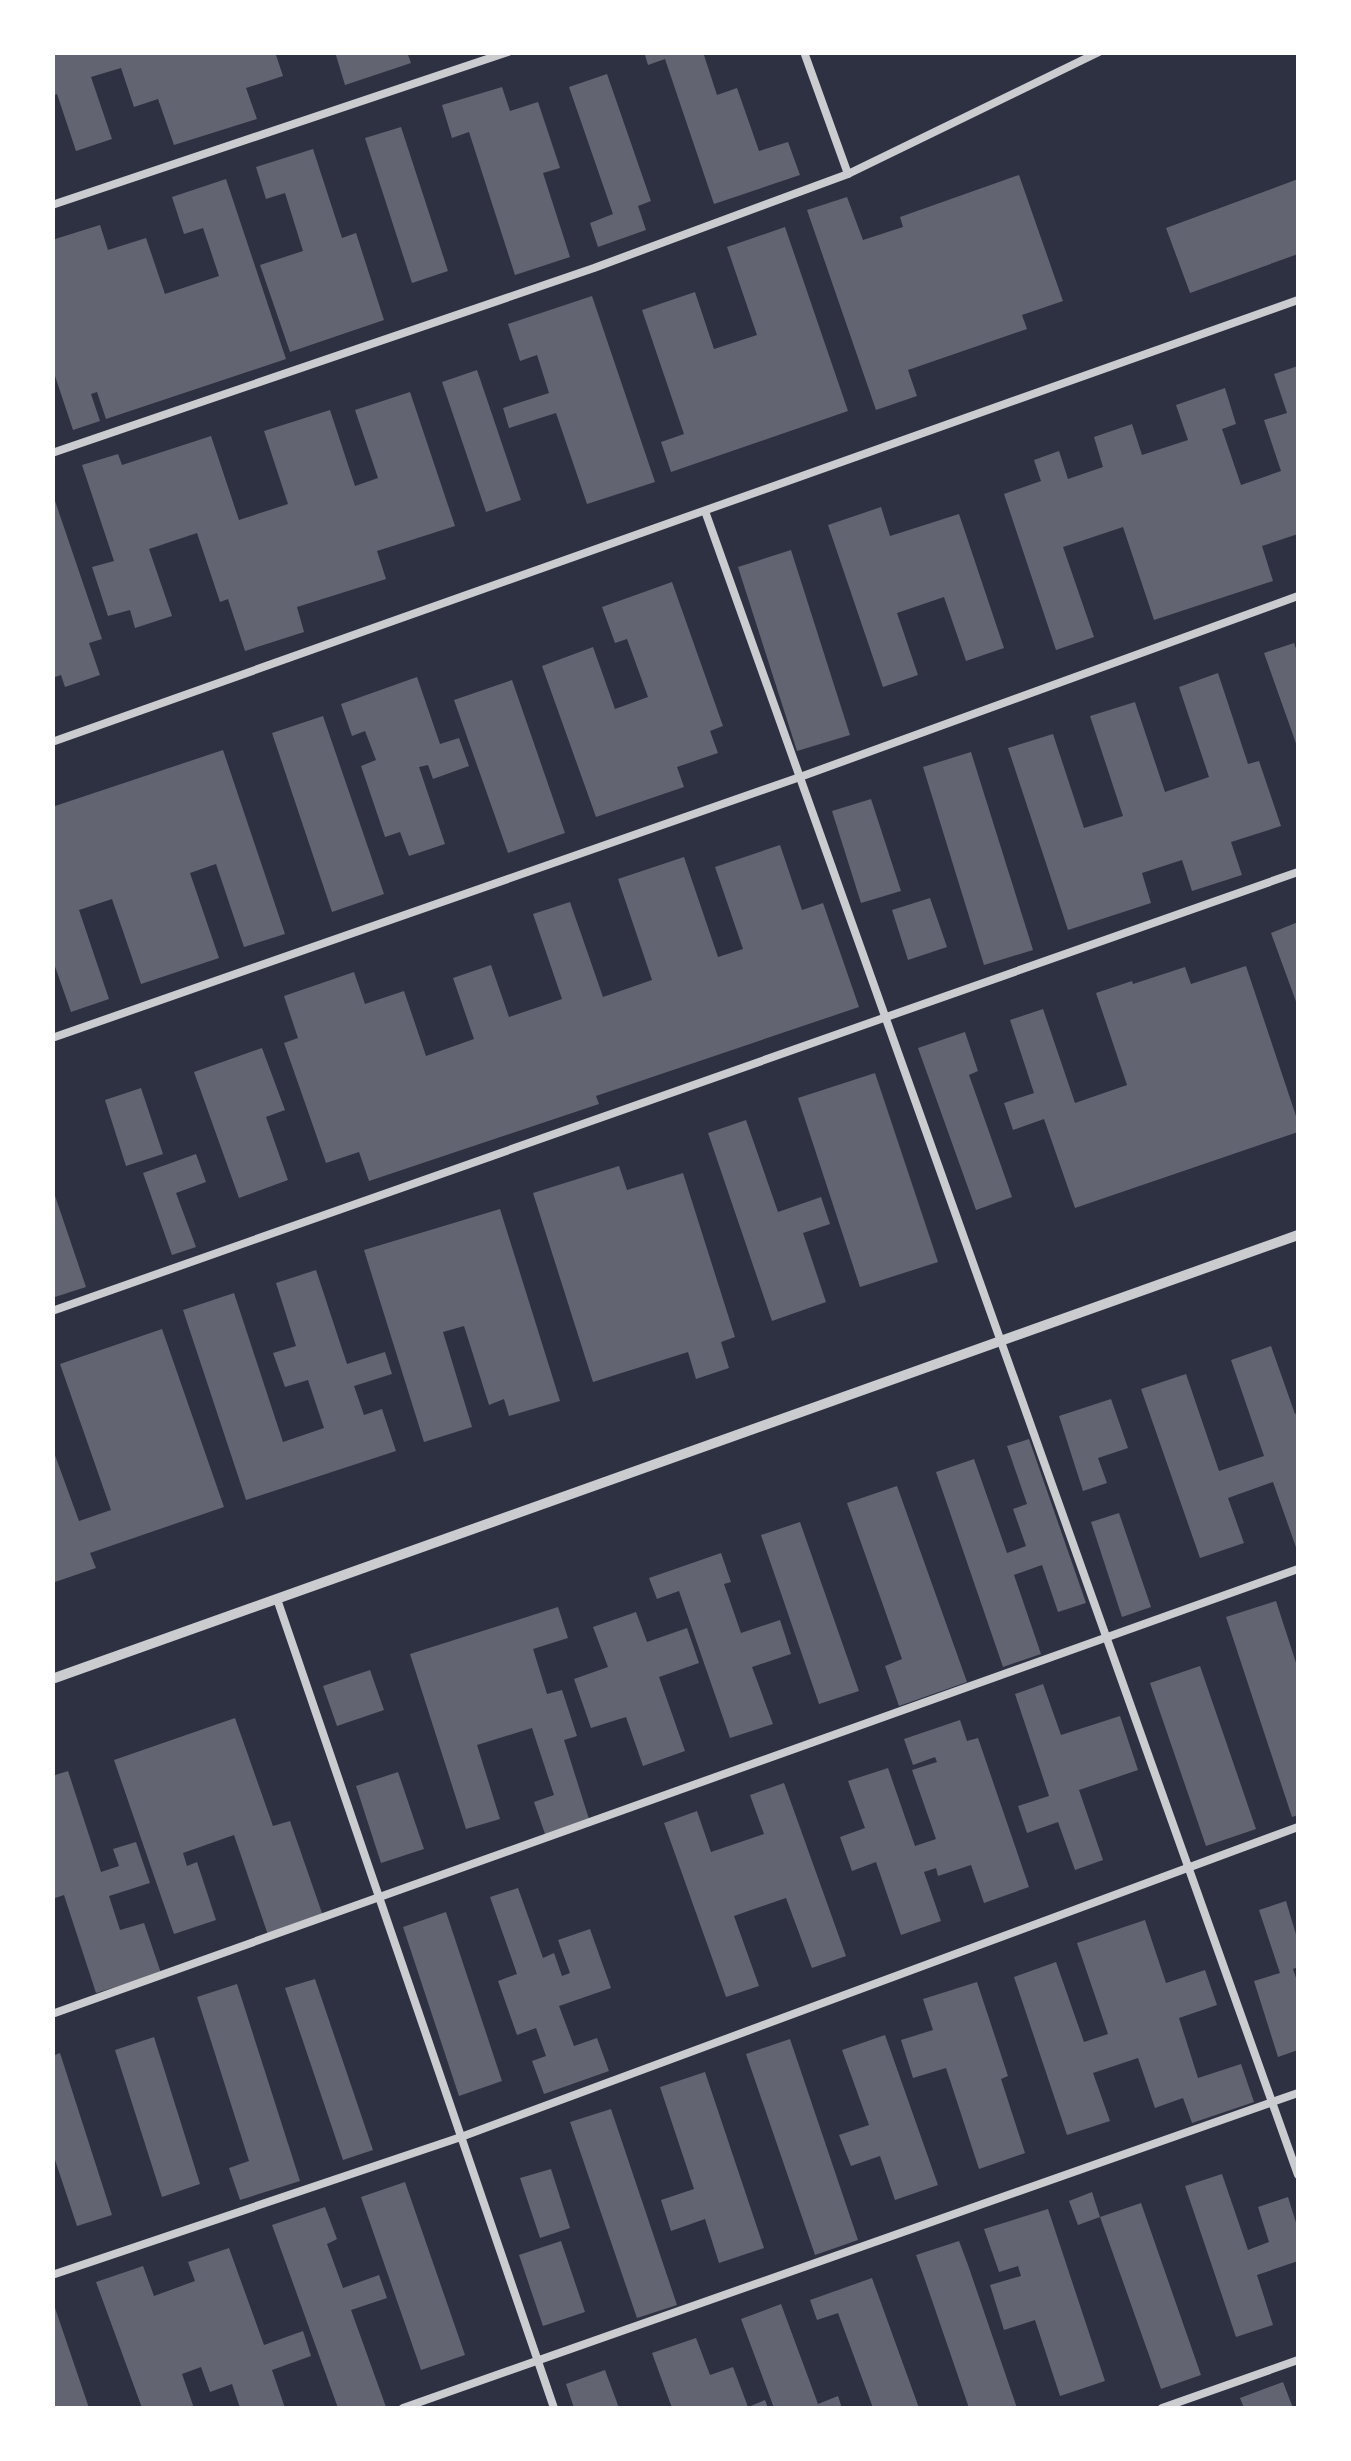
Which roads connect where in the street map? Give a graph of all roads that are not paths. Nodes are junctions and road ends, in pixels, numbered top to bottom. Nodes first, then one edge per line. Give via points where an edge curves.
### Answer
1 (508, 52) edge
2 (804, 52) edge
3 (1099, 52) edge
4 (848, 174) junction
5 (52, 205) edge
6 (1298, 300) edge
7 (52, 453) edge
8 (705, 511) junction
9 (1298, 596) edge
10 (52, 742) edge
11 (800, 777) junction
12 (1298, 872) edge
13 (885, 1017) junction
14 (52, 1038) edge
15 (1298, 1235) edge
16 (52, 1311) edge
17 (1001, 1342) junction
18 (1298, 1570) edge
19 (278, 1599) junction
20 (1106, 1638) junction
21 (52, 1679) edge
22 (1298, 1826) edge
23 (1188, 1866) junction
24 (379, 1897) junction
25 (52, 2014) edge
26 (1298, 2093) edge
27 (1272, 2102) junction
28 (461, 2137) junction
29 (1298, 2175) edge
30 (52, 2275) edge
31 (1298, 2360) edge
32 (538, 2361) junction
33 (403, 2408) edge
34 (554, 2408) edge
35 (1162, 2408) edge

1 - 5 lane
2 - 4 lane
3 - 4 lane
4 - 7 lane
6 - 8 lane
8 - 10 lane
8 - 11 lane
9 - 11 lane
11 - 13 lane
11 - 14 lane
12 - 13 lane
13 - 16 lane
13 - 17 lane
15 - 17 street
17 - 19 street
17 - 20 lane
18 - 20 lane
19 - 21 street
19 - 24 lane
20 - 23 lane
20 - 24 lane
22 - 23 lane
23 - 27 lane
23 - 28 lane
24 - 25 lane
24 - 28 lane
26 - 27 lane
27 - 29 lane
27 - 32 lane
28 - 30 lane
28 - 32 lane
31 - 35 lane
32 - 33 lane
32 - 34 lane

